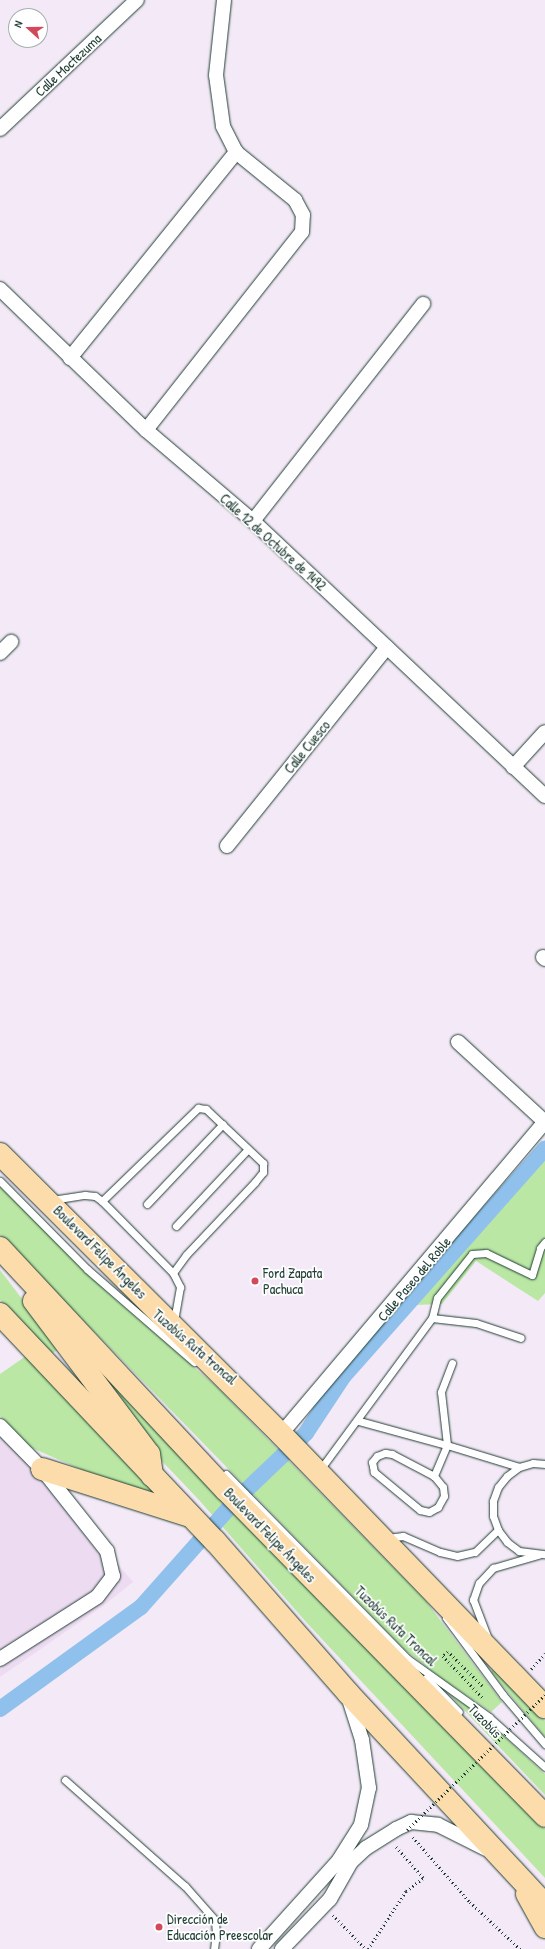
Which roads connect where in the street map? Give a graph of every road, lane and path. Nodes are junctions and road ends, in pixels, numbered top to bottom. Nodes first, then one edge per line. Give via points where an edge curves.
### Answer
1 (137, 0) edge
2 (224, 0) edge
3 (0, 129) edge
4 (236, 152) junction
5 (0, 288) edge
6 (423, 304) dead end
7 (70, 358) junction
8 (146, 430) junction
9 (253, 521) junction
10 (11, 642) dead end
11 (387, 647) junction
12 (0, 653) edge
13 (545, 732) edge
14 (513, 767) junction
15 (545, 796) edge
16 (227, 846) dead end
17 (458, 1042) dead end
18 (545, 1122) edge
19 (222, 1124) junction
20 (248, 1149) junction
21 (2, 1155) edge
22 (0, 1182) edge
23 (49, 1201) junction
24 (102, 1201) junction
25 (147, 1204) dead end
26 (176, 1226) dead end
27 (0, 1241) edge
28 (545, 1242) edge
29 (0, 1248) edge
30 (0, 1253) edge
31 (173, 1273) junction
32 (0, 1314) edge
33 (432, 1318) junction
34 (173, 1326) junction
35 (521, 1338) dead end
36 (452, 1363) dead end
37 (203, 1370) dead end
38 (214, 1380) dead end
39 (148, 1394) dead end
40 (236, 1402) dead end
41 (359, 1421) junction
42 (0, 1426) edge
43 (289, 1443) junction
44 (446, 1445) junction
45 (545, 1464) edge
46 (519, 1467) junction
47 (219, 1468) dead end
48 (42, 1469) junction
49 (318, 1473) junction
50 (152, 1476) junction
51 (434, 1476) junction
52 (228, 1484) junction
53 (253, 1509) junction
54 (349, 1516) dead end
55 (190, 1517) junction
56 (498, 1530) junction
57 (381, 1539) junction
58 (542, 1554) edge
59 (437, 1605) junction
60 (448, 1652) dead end
61 (498, 1658) junction
62 (0, 1659) edge
63 (408, 1659) junction
64 (348, 1693) junction
65 (545, 1695) edge
66 (485, 1700) dead end
67 (545, 1707) edge
68 (545, 1716) edge
69 (464, 1718) dead end
70 (506, 1722) dead end
71 (511, 1728) junction
72 (545, 1744) edge
73 (545, 1767) edge
74 (65, 1780) dead end
75 (545, 1816) edge
76 (408, 1830) junction
77 (403, 1836) dead end
78 (398, 1841) dead end
79 (500, 1857) junction
80 (518, 1877) junction
81 (323, 1905) junction
82 (545, 1905) edge
83 (545, 1927) edge
84 (214, 1949) edge
85 (259, 1949) edge
86 (282, 1949) edge
87 (367, 1949) edge
88 (520, 1949) edge

1 - 3 street, Calle Moctezuma
2 - 4 street via 216,74 223,126
4 - 7 street
4 - 8 street via 295,200 303,216 302,232
5 - 7 street, Calle 12 de Octubre de 1492
6 - 9 street
7 - 8 street, Calle 12 de Octubre de 1492
8 - 9 street, Calle 12 de Octubre de 1492
9 - 11 street, Calle 12 de Octubre de 1492
10 - 12 street
11 - 14 street, Calle 12 de Octubre de 1492
11 - 16 street, Calle Cuesco
13 - 14 street
14 - 15 street, Calle 12 de Octubre de 1492
17 - 18 street
18 - 43 street, Calle Paseo del Roble
19 - 20 lane
19 - 24 lane via 206,1109 192,1112
19 - 25 lane
20 - 26 lane
20 - 31 lane via 264,1163 263,1172 186,1255
21 - 23 main road, Boulevard Felipe Ángeles
22 - 37 lane, Tuzobús Ruta troncal via 87,1269
23 - 24 lane via 86,1195 95,1196
23 - 34 main road, Boulevard Felipe Ángeles
24 - 31 lane
27 - 39 lane
28 - 33 lane via 540,1248 532,1275 486,1253 472,1254 437,1298
29 - 52 main road, Boulevard Felipe Ángeles
30 - 50 main road via 58,1336 148,1454
31 - 34 lane via 180,1287
32 - 50 main road
33 - 35 lane via 476,1322
33 - 41 lane
34 - 43 main road, Boulevard Felipe Ángeles
36 - 44 lane via 441,1392
38 - 40 lane, Tuzobús Ruta troncal
41 - 44 lane
41 - 49 lane
42 - 48 street
43 - 49 main road, Boulevard Felipe Ángeles
44 - 46 lane
44 - 51 lane
45 - 46 lane via 533,1463
46 - 56 lane via 507,1476 498,1488 493,1502 493,1516
47 - 52 lane
48 - 55 main road
48 - 62 street via 107,1551 113,1576 97,1597
49 - 57 main road, Boulevard Felipe Ángeles
50 - 55 main road
51 - 51 lane via 392,1454 377,1456 372,1462 374,1472 420,1510 429,1512 438,1507 444,1496 443,1487
52 - 53 main road, Boulevard Felipe Ángeles
53 - 63 lane, Tuzobús Ruta Troncal
53 - 75 main road, Boulevard Felipe Ángeles
54 - 59 lane
55 - 64 main road via 215,1541
56 - 57 lane via 476,1552 457,1556 440,1552 403,1536
56 - 58 lane via 507,1542 519,1551
57 - 61 main road, Boulevard Felipe Ángeles
58 - 61 lane via 493,1568 478,1583 473,1600
59 - 68 lane
59 - 72 lane via 503,1695
60 - 66 path via 444,1656
61 - 67 main road, Boulevard Felipe Ángeles
63 - 69 lane, Tuzobús
63 - 73 lane, Tuzobús Ruta Troncal via 488,1717
64 - 79 main road
64 - 85 street via 362,1740 369,1788 361,1825 338,1860
65 - 71 path, bridge
70 - 71 path
71 - 76 path, bridge
74 - 84 lane via 185,1886 214,1920
76 - 77 path
76 - 88 path via 470,1902
78 - 87 path via 394,1847 423,1878 406,1891
79 - 80 main road
79 - 81 street via 438,1825 411,1822 366,1848 351,1862
80 - 82 main road
80 - 83 main road
81 - 86 street
81 - 87 path

